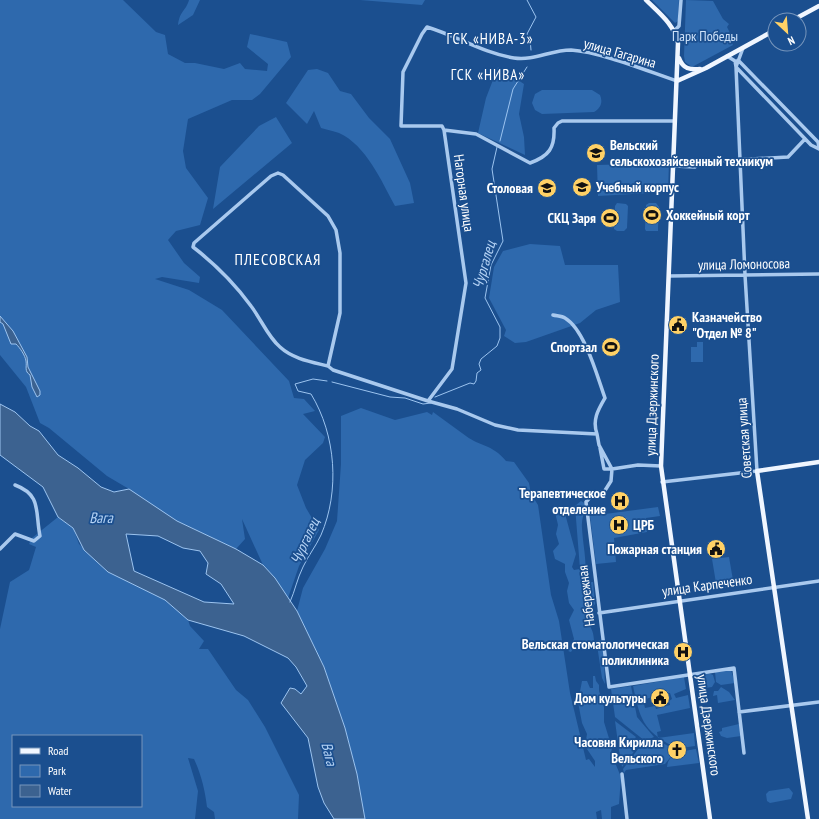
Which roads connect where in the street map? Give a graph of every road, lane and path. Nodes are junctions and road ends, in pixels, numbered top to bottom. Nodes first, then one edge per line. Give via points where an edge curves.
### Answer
1 (646, 0) edge
2 (681, 0) edge
3 (819, 6) edge
4 (807, 12) edge
5 (674, 31) junction
6 (767, 34) edge
7 (744, 47) junction
8 (678, 53) junction
9 (727, 56) junction
10 (738, 60) junction
11 (736, 67) junction
12 (706, 68) junction
13 (677, 72) junction
14 (687, 76) junction
15 (677, 81) junction
16 (675, 121) junction
17 (444, 130) junction
18 (805, 139) junction
19 (819, 149) edge
20 (739, 161) junction
21 (674, 166) junction
22 (819, 274) edge
23 (744, 275) junction
24 (669, 276) junction
25 (553, 315) dead end
26 (328, 366) junction
27 (428, 402) junction
28 (597, 434) junction
29 (600, 448) junction
30 (819, 462) edge
31 (661, 466) junction
32 (612, 468) junction
33 (757, 471) junction
34 (662, 482) junction
35 (15, 485) dead end
36 (0, 548) edge
37 (819, 581) edge
38 (774, 587) junction
39 (680, 600) junction
40 (599, 612) junction
41 (691, 675) junction
42 (819, 702) edge
43 (792, 706) junction
44 (740, 712) junction
45 (744, 753) dead end
46 (622, 774) dead end
47 (627, 819) edge
48 (710, 819) edge
49 (808, 819) edge

1 - 5 main road
2 - 5 street via 679,26
3 - 4 main road
5 - 8 main road, улица Дзержинского
6 - 7 main road
7 - 9 main road
7 - 10 street, Советская улица
8 - 12 main road via 680,61 687,68
8 - 13 main road, улица Дзержинского
9 - 11 street via 735,61
9 - 12 main road
10 - 11 street, Советская улица
10 - 19 street via 818,142
11 - 18 street
11 - 20 street, Советская улица
12 - 14 main road
13 - 14 main road
13 - 15 main road, улица Дзержинского
14 - 15 main road
15 - 16 main road, улица Дзержинского
15 - 17 street, улица Гагарина via 591,53 570,50 531,58 498,55 427,27 403,72 401,126 442,126
16 - 17 street via 562,121 554,128 555,141 544,158 530,164 476,134
16 - 21 main road, улица Дзержинского
17 - 27 street, Нагорная улица via 466,283 452,369
18 - 19 street
18 - 20 street via 788,157
20 - 21 street via 707,160 696,162 695,167
20 - 23 street, Советская улица
21 - 24 main road, улица Дзержинского
22 - 23 street, улица Ломоносова
23 - 24 street, улица Ломоносова
23 - 33 street, Советская улица
24 - 31 main road, улица Дзержинского
25 - 28 street via 565,318 582,337 592,362 605,398 596,413 594,427
26 - 26 street via 296,357 279,347 232,282 193,247 194,243 225,216 271,176 278,173 328,216 336,230 340,253 340,313
26 - 27 street via 333,370
27 - 28 street via 457,409 495,425 518,430
28 - 29 street
29 - 32 street
29 - 32 street via 604,469
30 - 33 main road
31 - 32 street
31 - 34 main road, улица Дзержинского
32 - 40 street, Набережная via 608,488 604,492 594,493 586,502
33 - 34 street
33 - 38 main road, Советская улица
34 - 39 main road, улица Дзержинского
35 - 36 street via 26,489 36,502 40,536 34,541 15,534
37 - 38 street, улица Карпеченко
38 - 39 street, улица Карпеченко
38 - 43 main road, Советская улица
39 - 40 street, улица Карпеченко
39 - 41 main road, улица Дзержинского
40 - 41 street, Набережная via 609,687
41 - 44 street via 734,668
41 - 48 main road, улица Дзержинского
42 - 43 street
43 - 44 street
43 - 49 main road, Советская улица
44 - 45 street
46 - 47 street

